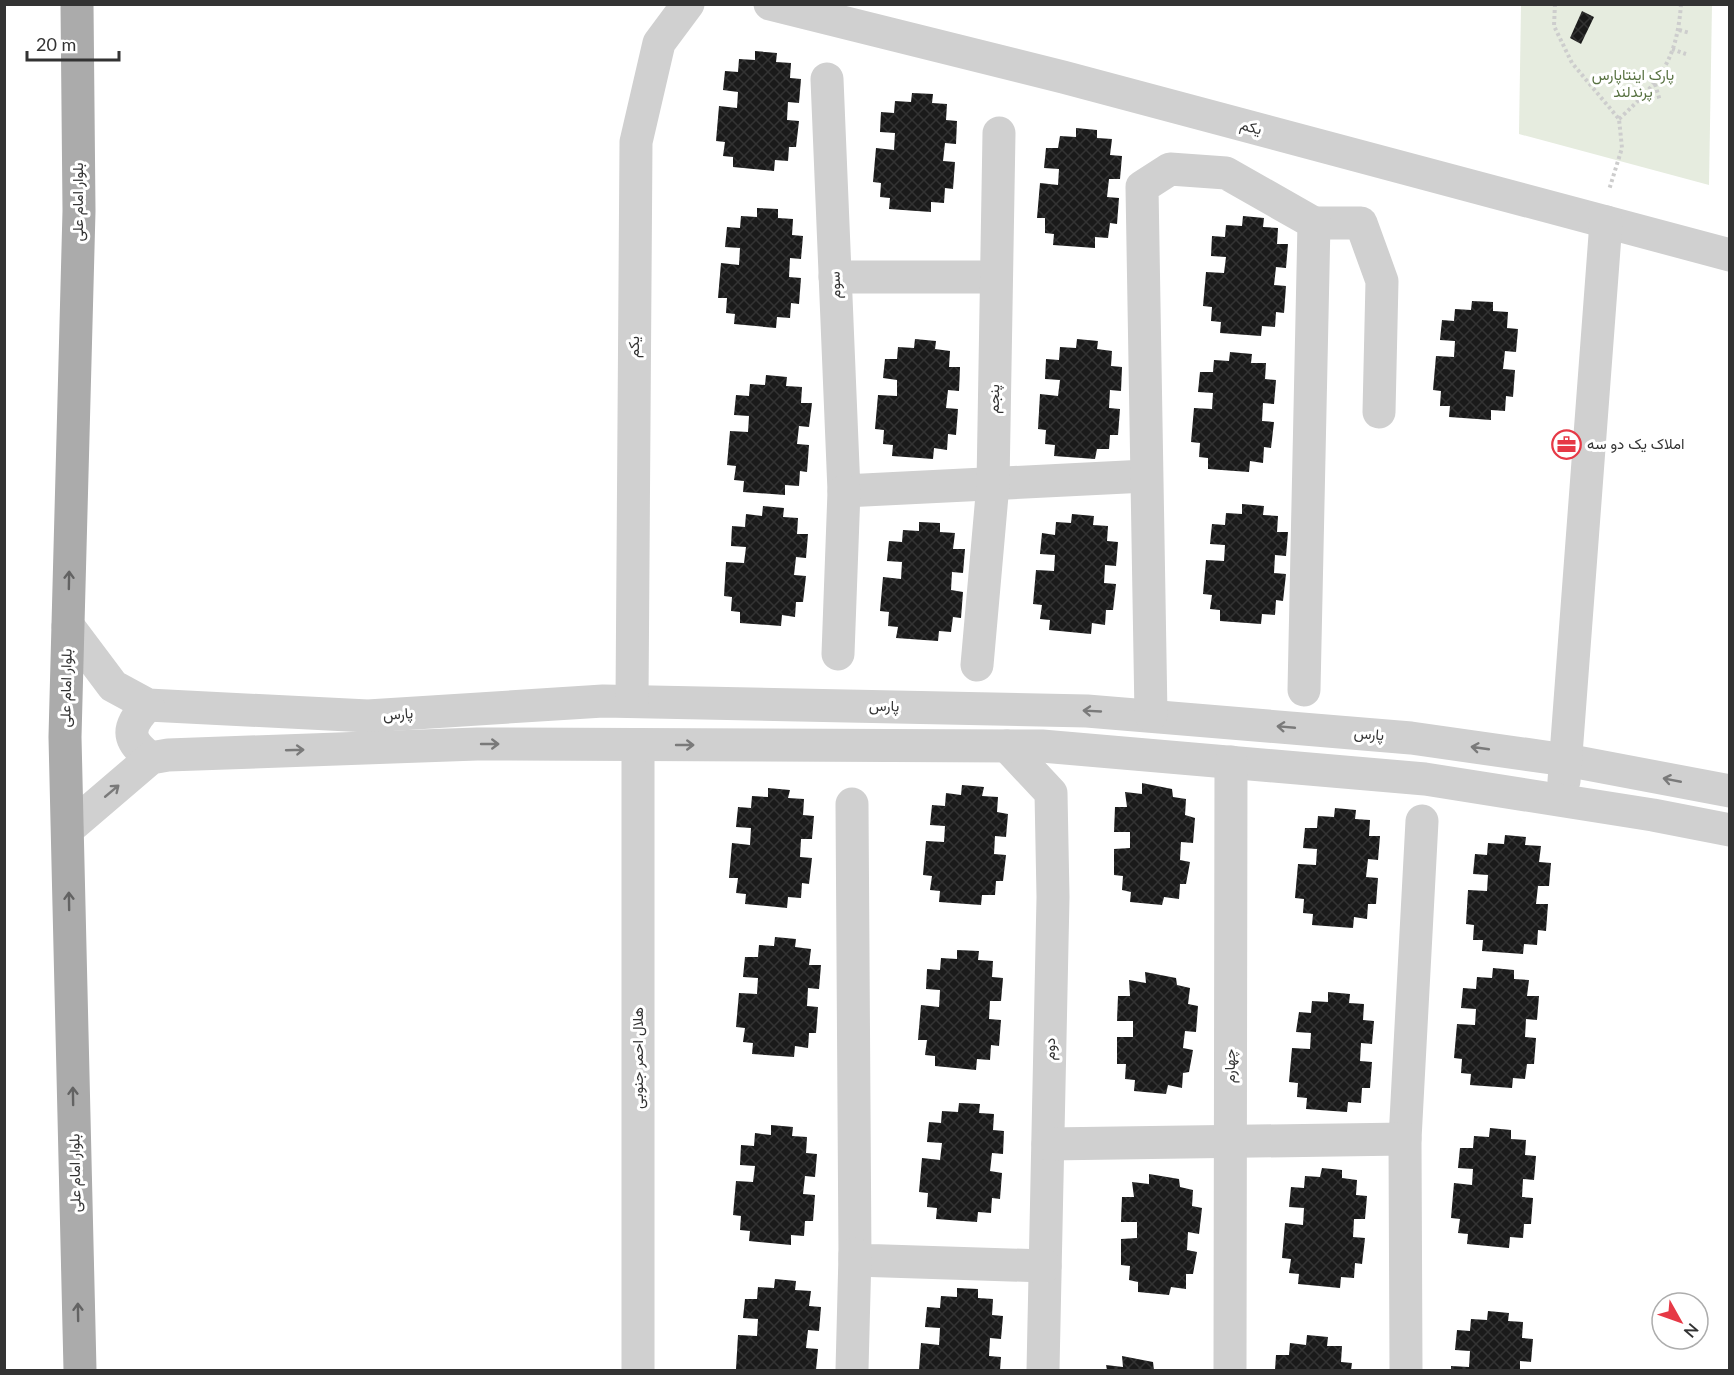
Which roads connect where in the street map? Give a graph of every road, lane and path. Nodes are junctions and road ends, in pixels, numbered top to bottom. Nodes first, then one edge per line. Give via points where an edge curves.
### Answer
1 (77, 4) edge
2 (688, 4) edge
3 (770, 4) edge
4 (1555, 4) edge
5 (1681, 4) edge
6 (1679, 30) junction
7 (1690, 33) dead end
8 (1672, 49) junction
9 (1686, 54) dead end
10 (827, 79) dead end
11 (1654, 83) junction
12 (1660, 101) dead end
13 (1619, 118) junction
14 (999, 133) dead end
15 (1606, 222) junction
16 (1314, 223) junction
17 (1730, 255) edge
18 (835, 277) junction
19 (996, 277) junction
20 (1379, 412) dead end
21 (1146, 476) junction
22 (993, 484) junction
23 (843, 491) junction
24 (68, 626) junction
25 (838, 654) dead end
26 (977, 665) dead end
27 (1304, 690) dead end
28 (632, 701) junction
29 (148, 705) junction
30 (1151, 715) junction
31 (638, 744) junction
32 (1007, 746) junction
33 (1087, 750) junction
34 (151, 758) junction
35 (1566, 760) junction
36 (1231, 762) junction
37 (1730, 791) edge
38 (1052, 793) junction
39 (1562, 800) junction
40 (852, 804) dead end
41 (1422, 821) dead end
42 (68, 829) junction
43 (1730, 830) edge
44 (1405, 1139) junction
45 (1230, 1142) junction
46 (1048, 1144) junction
47 (855, 1254) junction
48 (1045, 1266) junction
49 (80, 1371) edge
50 (638, 1371) edge
51 (852, 1371) edge
52 (1043, 1371) edge
53 (1230, 1371) edge
54 (1406, 1371) edge

24 -> 1 main road, بلوار امام علی via 79,211
2 - 28 street, یکم via 659,43 636,142
3 - 15 street, یکم via 1064,77
4 - 13 path via 1554,26 1572,63
5 - 6 path
6 - 7 path
6 - 8 path
8 - 9 path
8 - 11 path via 1663,73
10 - 18 street, سوم
11 - 12 path
11 - 13 path
13 - 15 path via 1622,148 1609,185
14 - 19 street, پنجم
15 - 17 street, یکم
15 - 35 street
16 - 20 street via 1361,223 1382,281
16 - 21 street via 1226,173 1170,168 1142,188
16 - 27 street
18 - 19 street
18 - 23 street, سوم
19 - 22 street, پنجم
21 - 22 street
21 - 30 street
22 - 23 street
22 - 26 street, پنجم
23 - 25 street, سوم
24 - 29 street, پارس via 113,686
24 - 42 main road, بلوار امام علی
28 - 29 street, پارس via 368,716
30 -> 28 street, پارس
29 - 34 street via 136,717 132,735
35 -> 30 street, پارس via 1411,738
31 -> 32 street
34 -> 31 street via 477,744
31 - 50 street, هلال احمر جنوبی
32 - 33 street
32 - 38 street
33 - 36 street
33 - 38 street
42 -> 34 street
37 -> 35 street, پارس
35 - 39 street
36 - 39 street via 1425,779
36 - 45 street, چهارم
38 - 46 street, دوم
39 - 43 street
40 - 47 street
41 - 44 street
49 -> 42 main road, بلوار امام علی
44 - 45 street
44 - 54 street
45 - 46 street
45 - 53 street, چهارم
46 - 48 street, دوم
47 - 48 street via 855,1260
47 - 51 street
48 - 52 street, دوم

